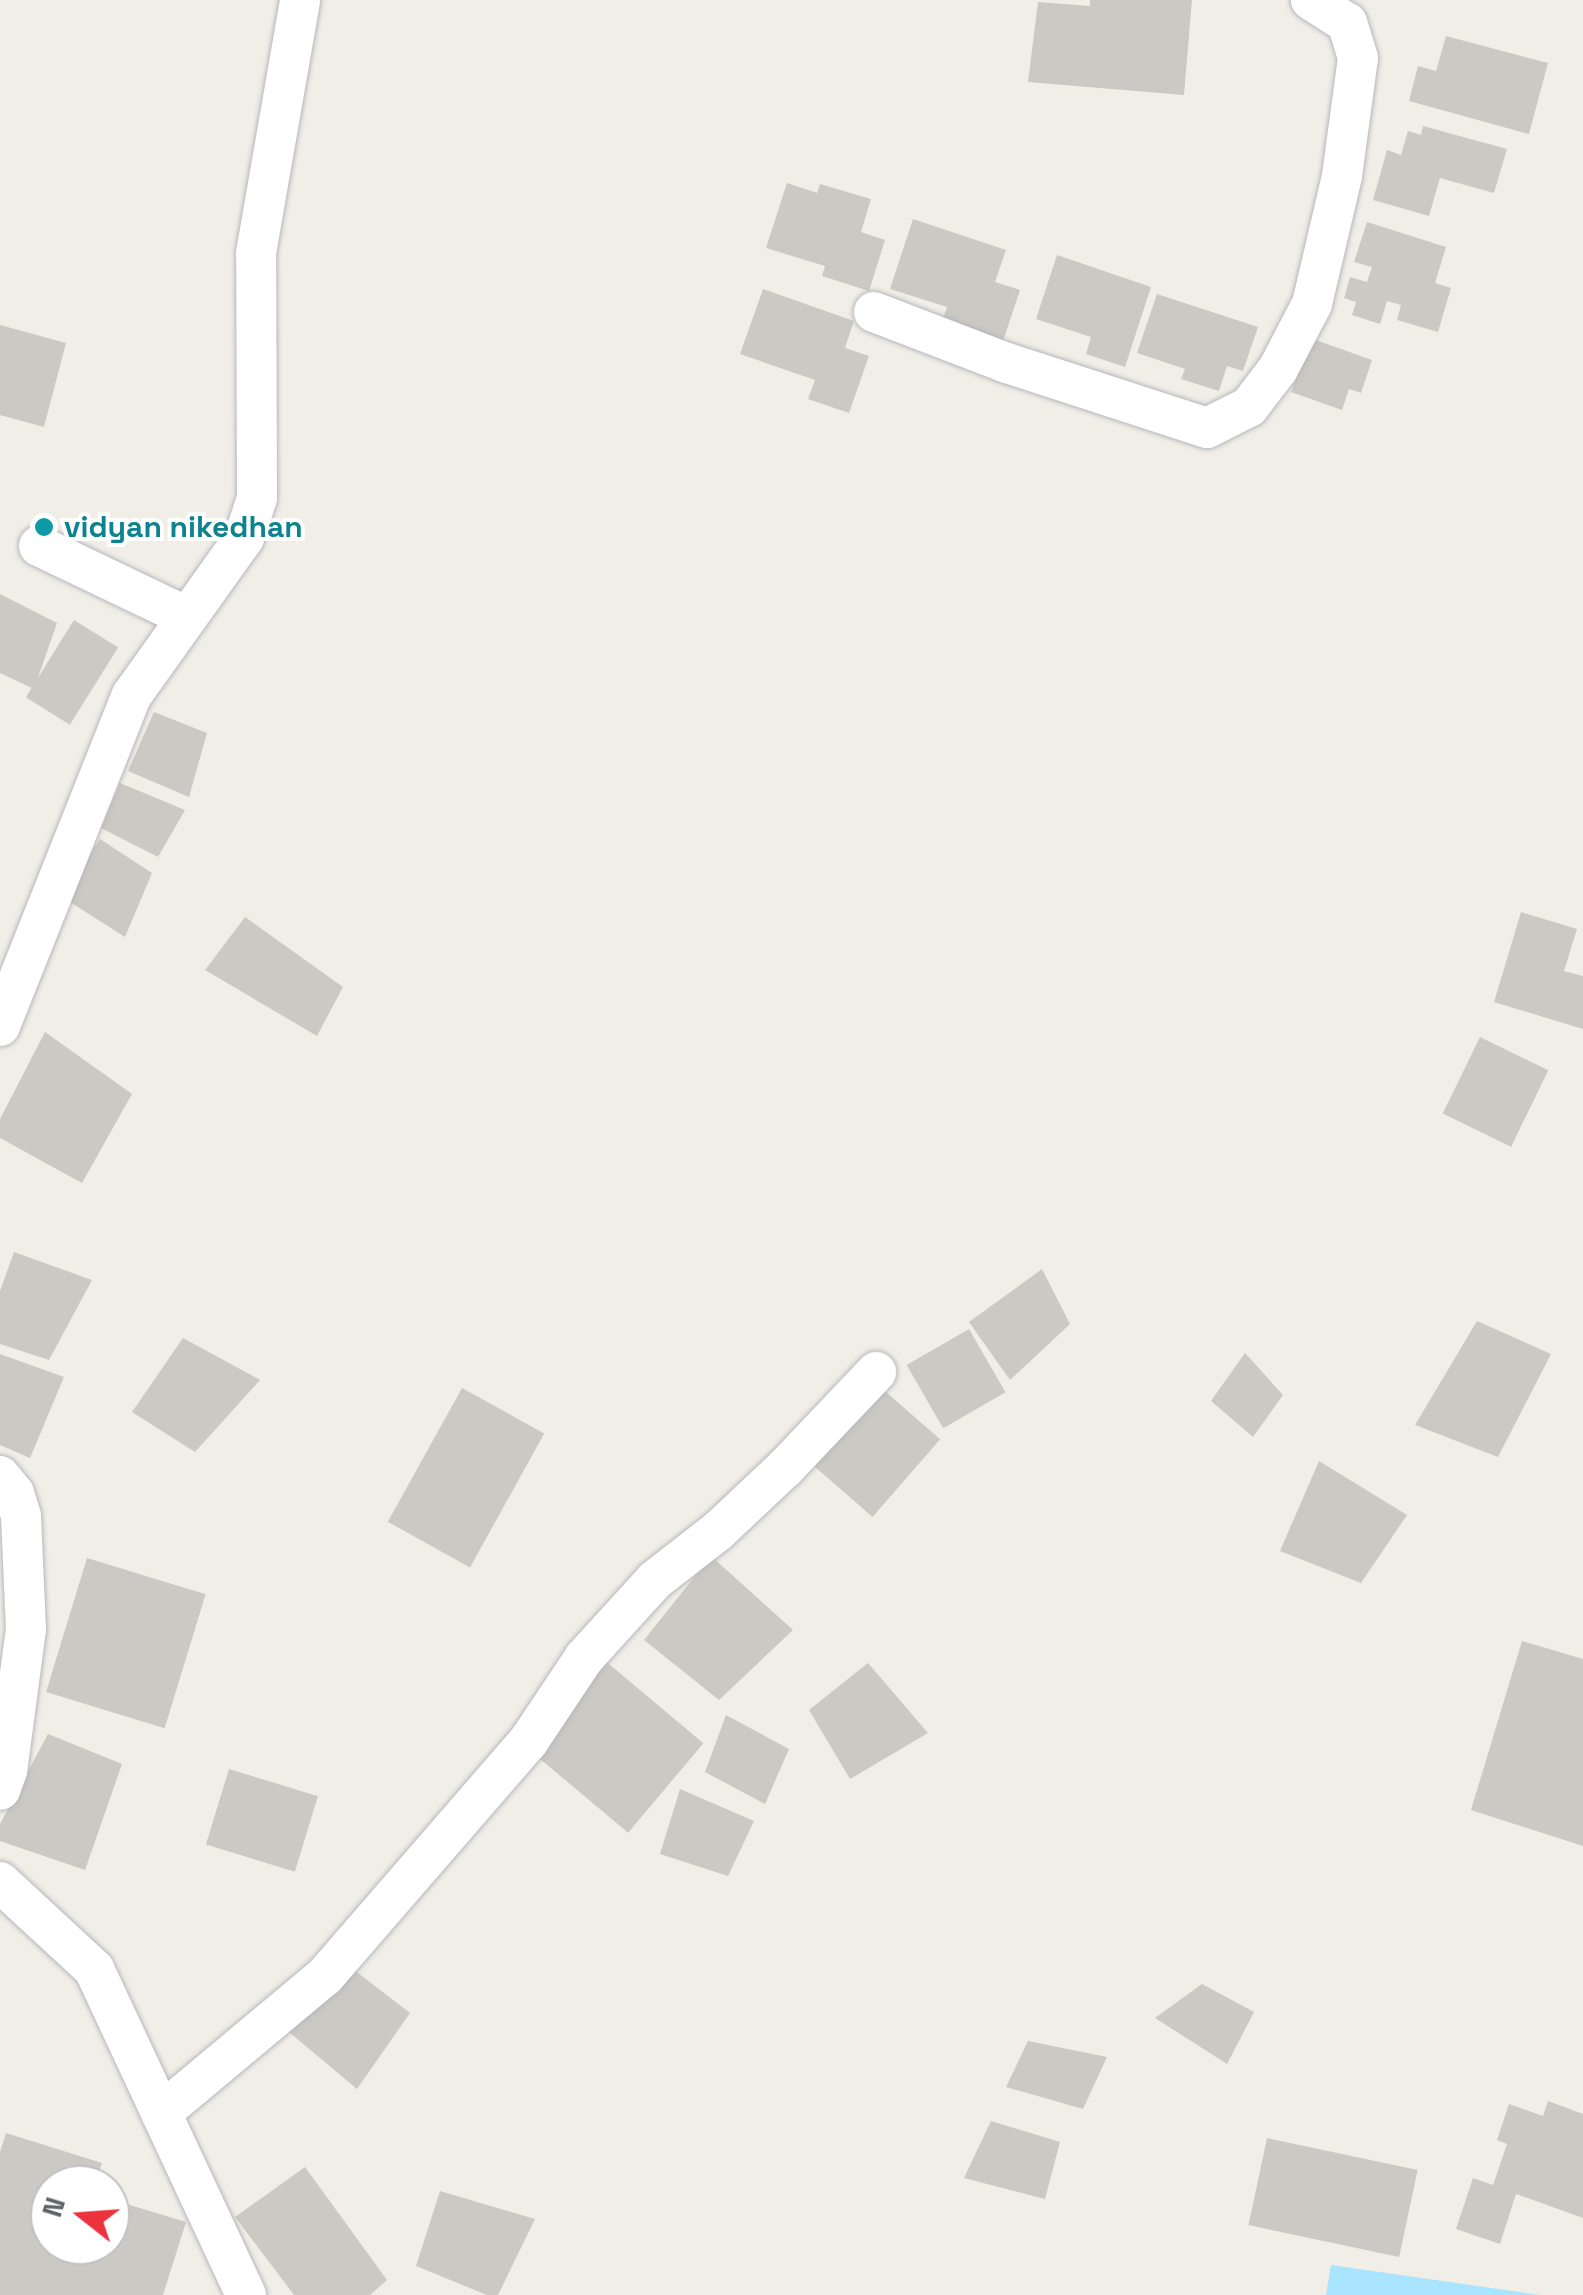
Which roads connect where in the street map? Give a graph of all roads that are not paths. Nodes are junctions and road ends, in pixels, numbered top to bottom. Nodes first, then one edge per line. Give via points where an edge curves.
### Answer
1 (300, 0) edge
2 (1311, 0) edge
3 (874, 312) dead end
4 (39, 546) dead end
5 (188, 617) junction
6 (0, 1026) edge
7 (876, 1372) dead end
8 (0, 1476) edge
9 (0, 1790) edge
10 (0, 1882) edge
11 (161, 2113) junction
12 (246, 2295) edge

1 - 5 street via 256,254 257,498 244,538
2 - 3 street via 1347,23 1358,58 1342,176 1312,304 1250,407 1206,428
4 - 5 street
5 - 6 street via 132,695
7 - 11 street via 718,1531 655,1580 596,1645 528,1742 325,1976
8 - 9 street via 21,1516 26,1628
10 - 11 street via 94,1969
11 - 12 street

